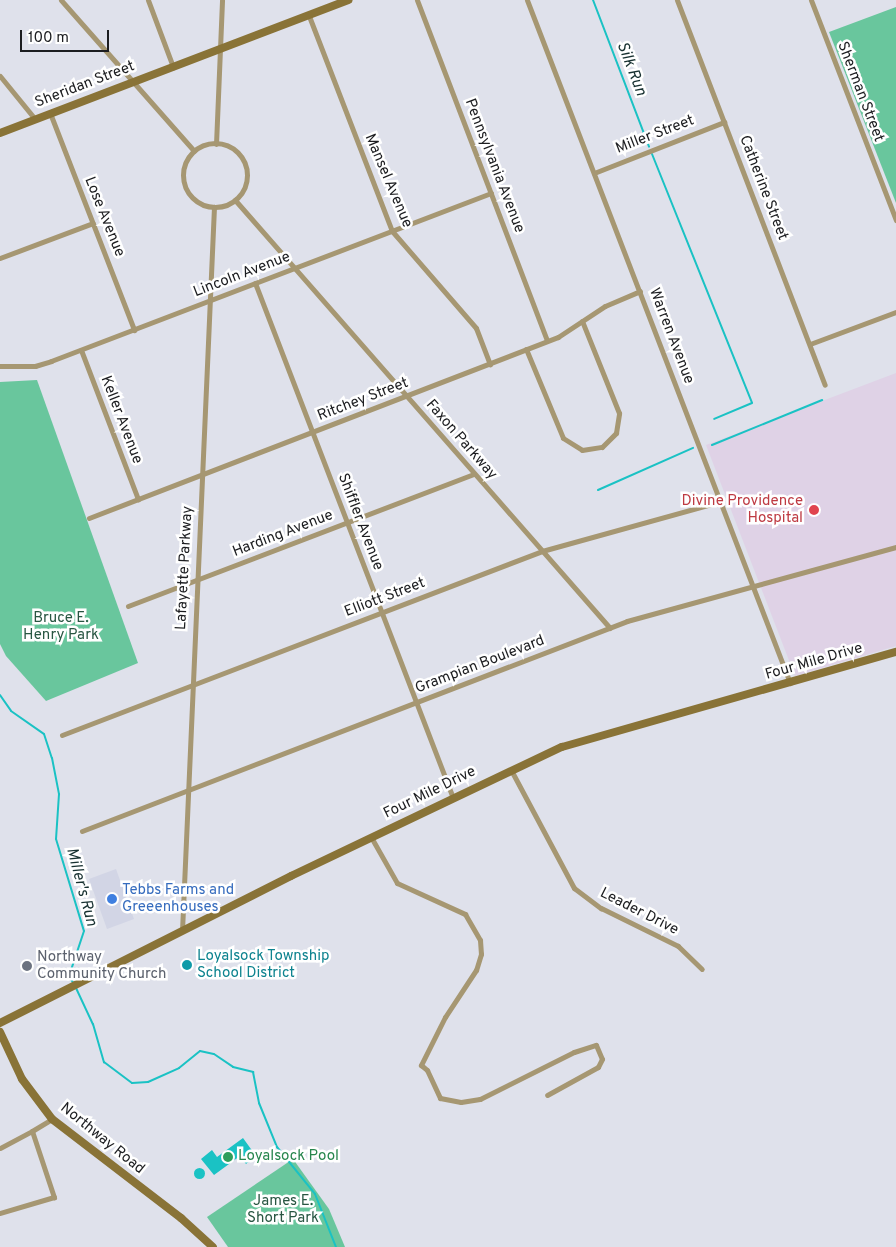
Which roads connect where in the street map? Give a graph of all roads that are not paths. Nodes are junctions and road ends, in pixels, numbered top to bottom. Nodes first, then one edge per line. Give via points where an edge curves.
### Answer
1 (61, 0) edge
2 (148, 0) edge
3 (222, 0) edge
4 (349, 0) edge
5 (416, 0) edge
6 (527, 0) edge
7 (677, 0) edge
8 (811, 0) edge
9 (309, 16) junction
10 (220, 50) junction
11 (172, 67) junction
12 (0, 76) edge
13 (132, 82) junction
14 (50, 114) junction
15 (35, 119) junction
16 (724, 122) junction
17 (0, 133) edge
18 (216, 144) junction
19 (194, 150) junction
20 (594, 173) junction
21 (491, 194) junction
22 (235, 200) junction
23 (214, 207) junction
24 (896, 220) edge
25 (93, 223) junction
26 (392, 230) junction
27 (0, 258) edge
28 (295, 268) junction
29 (255, 283) junction
30 (640, 291) junction
31 (209, 301) junction
32 (896, 312) edge
33 (582, 321) junction
34 (134, 330) junction
35 (548, 340) junction
36 (810, 344) junction
37 (526, 349) junction
38 (81, 350) junction
39 (490, 364) junction
40 (0, 366) edge
41 (825, 385) dead end
42 (407, 396) junction
43 (312, 432) junction
44 (474, 474) junction
45 (201, 475) junction
46 (138, 499) junction
47 (722, 501) junction
48 (89, 518) dead end
49 (347, 523) junction
50 (896, 547) edge
51 (542, 551) junction
52 (197, 580) junction
53 (754, 586) junction
54 (128, 606) dead end
55 (382, 613) junction
56 (610, 628) junction
57 (896, 652) edge
58 (790, 683) junction
59 (192, 685) junction
60 (416, 703) junction
61 (62, 734) dead end
62 (511, 770) junction
63 (187, 791) junction
64 (453, 798) junction
65 (82, 830) dead end
66 (371, 837) junction
67 (182, 931) junction
68 (702, 969) dead end
69 (0, 1023) edge
70 (0, 1032) edge
71 (547, 1095) dead end
72 (52, 1118) junction
73 (32, 1131) junction
74 (0, 1148) edge
75 (0, 1213) edge
76 (213, 1247) edge

1 - 13 street
2 - 11 street
3 - 10 street
4 - 9 street, Sheridan Street
5 - 21 street, Pennsylvania Avenue
6 - 20 street, Warren Avenue
7 - 16 street, Catherine Street
8 - 24 street, Sherman Street
9 - 10 street, Sheridan Street
9 - 26 street, Mansel Avenue
10 - 11 street, Sheridan Street
10 - 18 street
11 - 13 street, Sheridan Street
12 - 15 street
13 - 14 street, Sheridan Street
13 - 19 street
14 - 15 street, Sheridan Street
14 - 25 street, Lose Avenue
15 - 17 street, Sheridan Street
16 - 20 street, Miller Street
16 - 36 street, Catherine Street
18 - 19 street
18 - 22 street via 235,151 246,168 246,183
19 - 23 street via 184,168 184,186 197,202
20 - 30 street, Warren Avenue
21 - 26 street, Lincoln Avenue
21 - 35 street, Pennsylvania Avenue
22 - 23 street
22 - 28 street, Faxon Parkway
23 - 31 street, Lafayette Parkway
25 - 27 street
25 - 34 street, Lose Avenue
26 - 28 street, Lincoln Avenue
26 - 39 street, Mansel Avenue via 476,328
28 - 29 street, Lincoln Avenue
28 - 42 street, Faxon Parkway
29 - 31 street, Lincoln Avenue
29 - 43 street, Shiffler Avenue
30 - 33 street, Ritchey Street via 605,306
30 - 47 street, Warren Avenue
31 - 34 street, Lincoln Avenue
31 - 45 street, Lafayette Parkway
32 - 36 street
33 - 35 street, Ritchey Street
33 - 37 street via 619,414 616,433 602,447 582,450 563,438
34 - 38 street, Lincoln Avenue
35 - 37 street, Ritchey Street
36 - 41 street, Catherine Street
37 - 39 street, Ritchey Street
38 - 40 street, Lincoln Avenue via 35,366
38 - 46 street, Keller Avenue
39 - 42 street, Ritchey Street
42 - 43 street, Ritchey Street
42 - 44 street, Faxon Parkway
43 - 45 street, Ritchey Street
43 - 49 street, Shiffler Avenue
44 - 49 street, Harding Avenue
44 - 51 street, Faxon Parkway
45 - 46 street, Ritchey Street
45 - 52 street, Lafayette Parkway
46 - 48 street, Ritchey Street
47 - 51 street, Elliott Street
47 - 53 street, Warren Avenue
49 - 52 street, Harding Avenue
49 - 55 street, Shiffler Avenue
50 - 53 street, Grampian Boulevard
51 - 55 street, Elliott Street
51 - 56 street, Faxon Parkway
52 - 54 street, Harding Avenue
52 - 59 street, Lafayette Parkway
53 - 56 street, Grampian Boulevard
53 - 58 street, Warren Avenue
55 - 59 street, Elliott Street
55 - 60 street, Shiffler Avenue
56 - 60 street, Grampian Boulevard
57 - 58 street, Four Mile Drive
58 - 62 street, Four Mile Drive via 582,739
59 - 61 street, Elliott Street
59 - 63 street, Lafayette Parkway
60 - 63 street, Grampian Boulevard
60 - 64 street, Shiffler Avenue
62 - 64 street, Four Mile Drive
62 - 68 street, Leader Drive via 574,888 595,905 678,946
63 - 65 street, Grampian Boulevard
63 - 67 street, Lafayette Parkway
64 - 66 street, Four Mile Drive
66 - 67 street, Four Mile Drive
66 - 71 street via 397,883 465,914 480,940 481,954 476,970 445,1017 420,1065 427,1070 440,1098 461,1102 480,1099 574,1052 596,1045 602,1059 598,1068
67 - 69 street, Four Mile Drive
70 - 72 street, Northway Road via 22,1079
72 - 73 street
72 - 76 street, Northway Road via 181,1218
73 - 74 street
73 - 75 street via 54,1197

